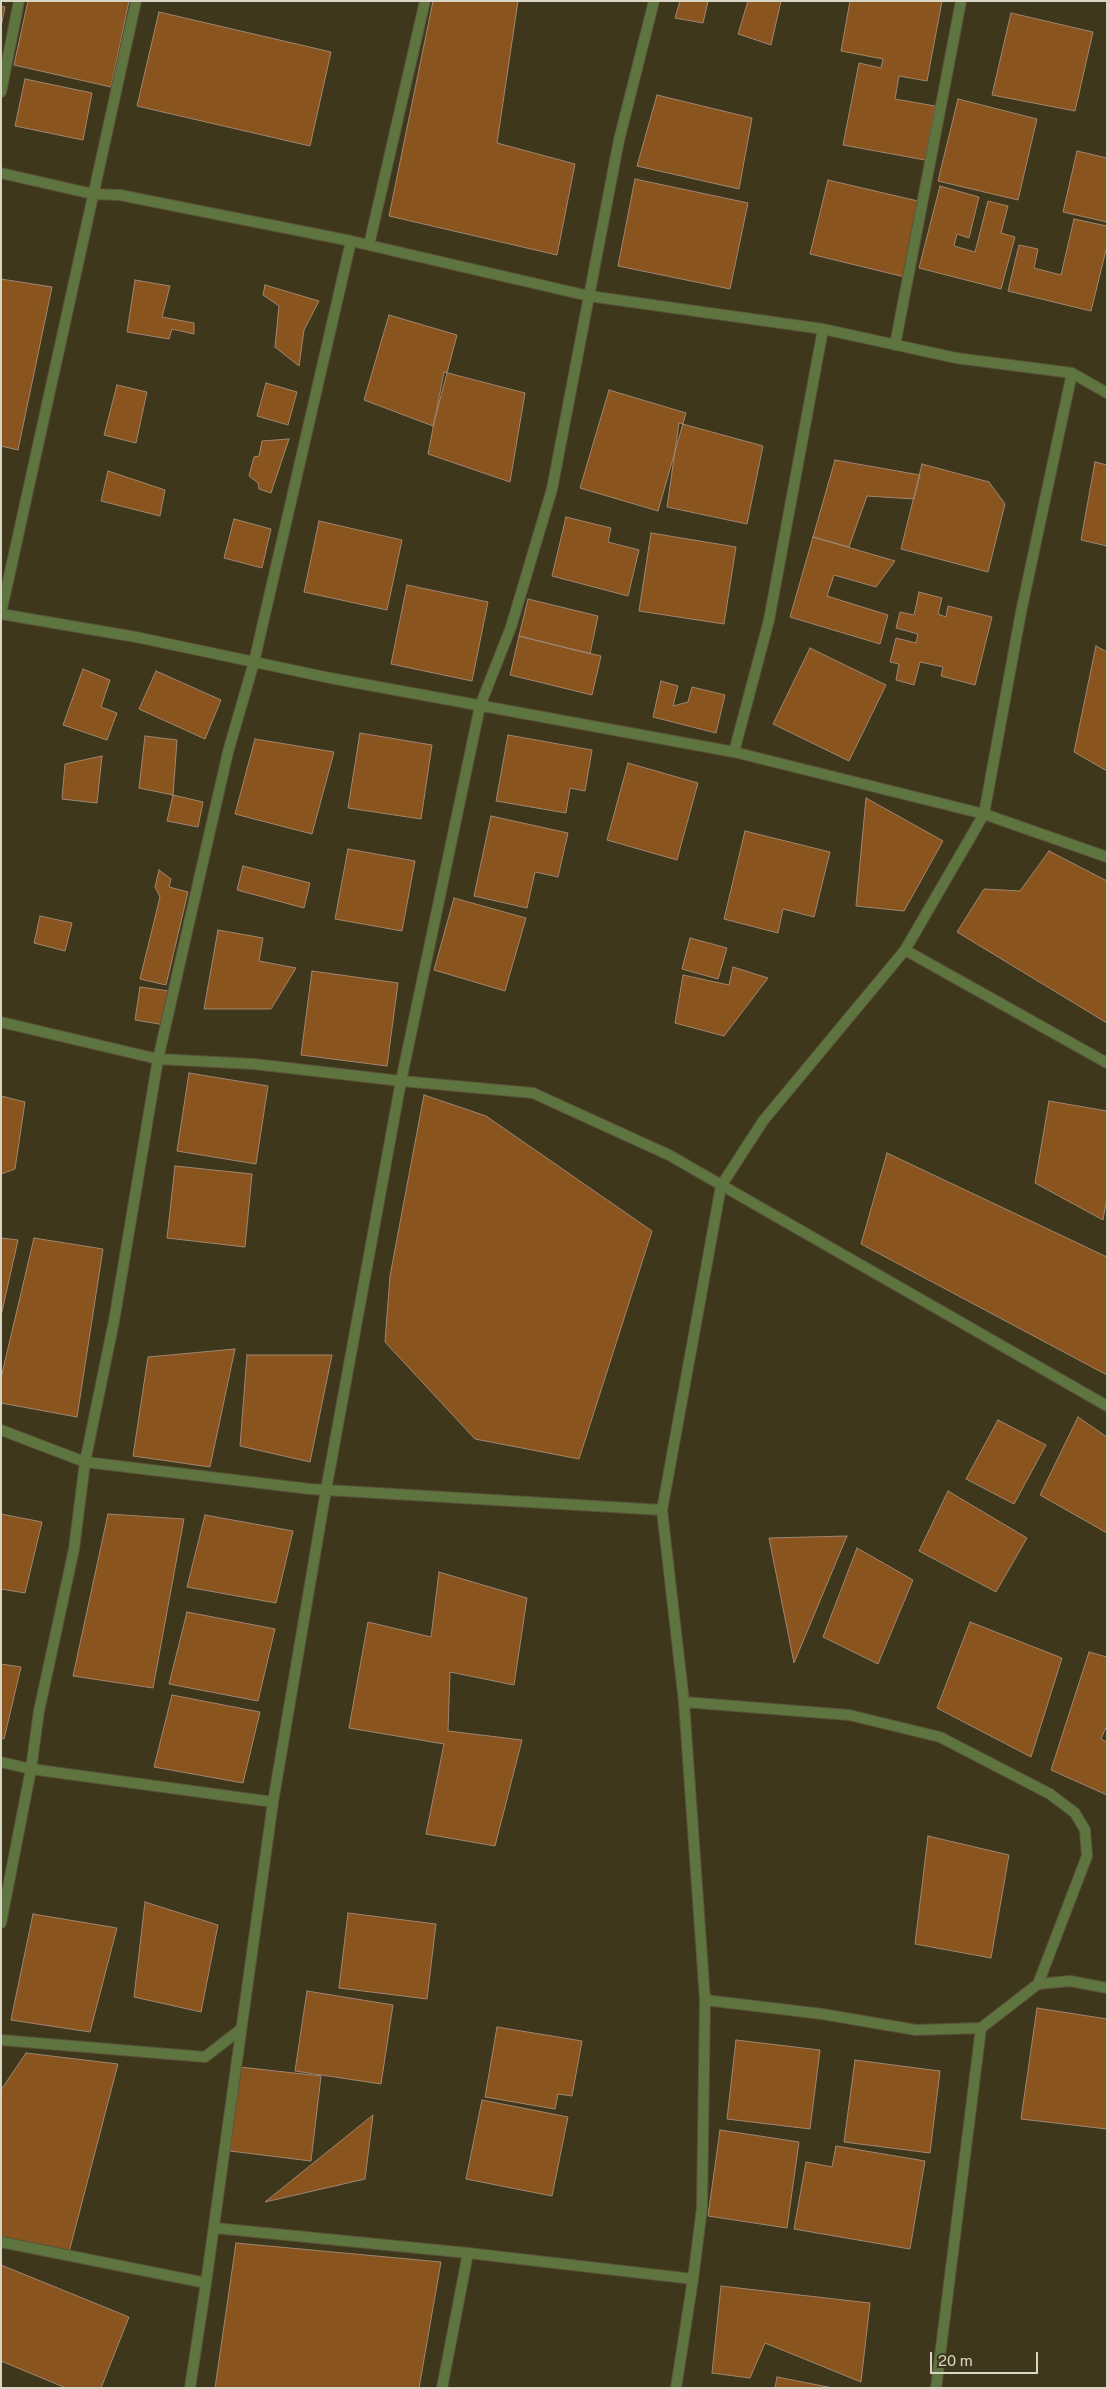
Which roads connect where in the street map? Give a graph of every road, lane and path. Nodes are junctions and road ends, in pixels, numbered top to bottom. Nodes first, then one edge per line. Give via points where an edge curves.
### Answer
1 (19, 1) edge
2 (136, 1) edge
3 (425, 1) edge
4 (654, 1) edge
5 (961, 1) edge
6 (1, 92) edge
7 (1, 173) edge
8 (93, 194) junction
9 (350, 241) junction
10 (368, 245) junction
11 (589, 296) junction
12 (823, 329) junction
13 (895, 345) junction
14 (1072, 373) junction
15 (1107, 393) edge
16 (1, 614) edge
17 (254, 662) junction
18 (480, 706) junction
19 (734, 752) junction
20 (984, 814) junction
21 (1107, 857) edge
22 (905, 950) junction
23 (1, 1022) edge
24 (158, 1059) junction
25 (1107, 1063) edge
26 (401, 1081) junction
27 (721, 1186) junction
28 (1107, 1406) edge
29 (1, 1430) edge
30 (85, 1462) junction
31 (326, 1490) junction
32 (662, 1510) junction
33 (684, 1702) junction
34 (1, 1762) edge
35 (31, 1769) junction
36 (273, 1802) junction
37 (1, 1923) edge
38 (1038, 1984) junction
39 (1107, 1988) edge
40 (705, 2000) junction
41 (981, 2028) junction
42 (241, 2029) junction
43 (1, 2040) edge
44 (215, 2228) junction
45 (1, 2242) edge
46 (468, 2253) junction
47 (693, 2279) junction
48 (206, 2284) junction
49 (190, 2388) edge
50 (442, 2388) edge
51 (676, 2388) edge
52 (936, 2388) edge

1 - 6 street
2 - 8 street
3 - 10 street
4 - 11 street via 620,140
5 - 13 street
7 - 8 street
8 - 9 street via 120,195
8 - 16 street
9 - 10 street
9 - 17 street
10 - 11 street
11 - 12 street
11 - 18 street via 552,489 512,627
12 - 13 street
12 - 19 street via 769,620
13 - 14 street via 956,358
14 - 15 street
14 - 20 street via 1021,612
16 - 17 street via 136,637
17 - 18 street
17 - 24 street via 228,752
18 - 19 street
18 - 26 street
19 - 20 street
20 - 21 street
20 - 22 street
22 - 25 street
22 - 27 street via 763,1121
23 - 24 street
24 - 26 street via 254,1064
24 - 30 street via 114,1321
26 - 27 street via 533,1093 669,1155
26 - 31 street
27 - 28 street
27 - 32 street
29 - 30 street
30 - 31 street
30 - 35 street via 74,1548 39,1711
31 - 32 street
31 - 36 street
32 - 33 street
33 - 38 street via 849,1715 940,1738 1050,1794 1076,1813 1085,1830 1087,1856
33 - 40 street
34 - 35 street
35 - 36 street
35 - 37 street
36 - 42 street
38 - 39 street via 1070,1981
38 - 41 street
40 - 41 street via 822,2014 916,2030
40 - 47 street via 702,2208
41 - 52 street
42 - 43 street via 205,2057
42 - 44 street
44 - 46 street
44 - 48 street
45 - 48 street
46 - 47 street
46 - 50 street
47 - 51 street
48 - 49 street

